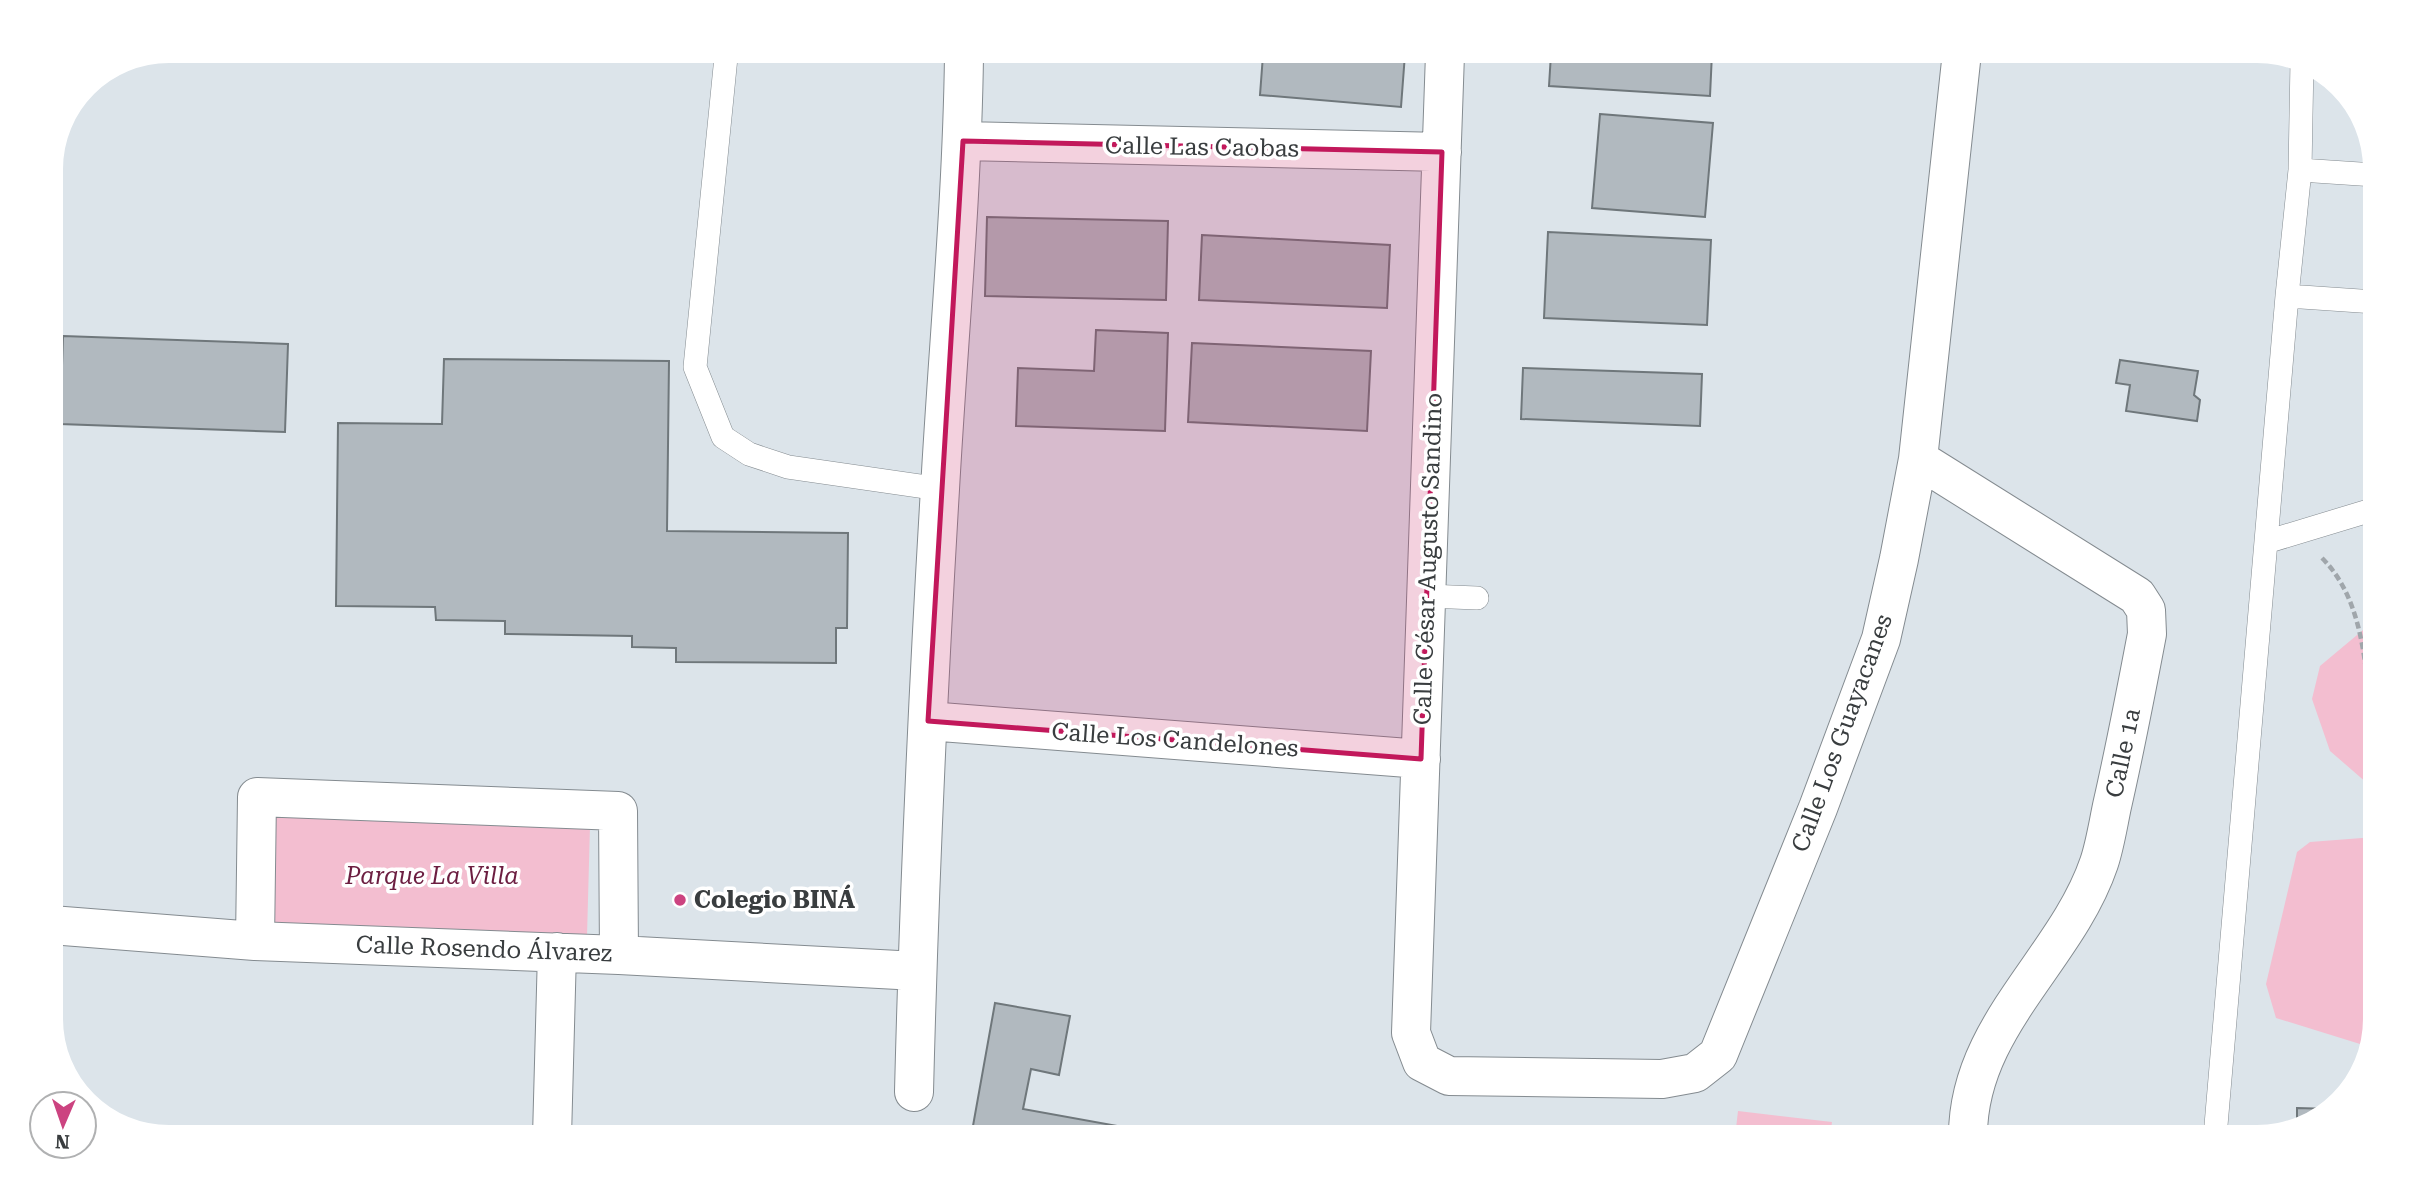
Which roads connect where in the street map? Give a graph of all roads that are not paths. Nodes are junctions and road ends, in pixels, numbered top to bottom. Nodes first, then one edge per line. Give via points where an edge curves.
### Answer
1 (725, 63) edge
2 (964, 63) edge
3 (1445, 63) edge
4 (1961, 63) edge
5 (2302, 73) edge
6 (963, 141) junction
7 (1442, 152) junction
8 (2300, 170) junction
9 (2363, 174) edge
10 (2287, 296) junction
11 (2363, 301) edge
12 (1918, 459) junction
13 (940, 489) junction
14 (2363, 513) edge
15 (2266, 542) junction
16 (1427, 596) junction
17 (1477, 598) dead end
18 (928, 721) junction
19 (1422, 759) junction
20 (63, 926) edge
21 (255, 941) junction
22 (556, 952) junction
23 (619, 955) junction
24 (917, 971) junction
25 (1422, 1062) joint
26 (914, 1092) dead end
27 (552, 1125) edge
28 (1969, 1125) edge
29 (2216, 1125) edge

1 - 13 lane via 695,367 723,437 749,454 788,467
2 - 6 street
3 - 7 street, Calle César Augusto Sandino
4 - 12 street, Calle Los Guayacanes
5 - 8 lane
6 - 7 street, Calle Las Caobas
6 - 13 street
7 - 16 street, Calle César Augusto Sandino
8 - 9 lane
8 - 10 lane
10 - 11 lane
10 - 15 lane
12 - 25 street, Calle Los Guayacanes via 1881,639 1718,1055 1695,1073 1662,1079 1449,1076
12 - 28 street, Calle 1a via 2137,596 2146,610 2147,634 2099,863 2079,908 1989,1046 1973,1087
13 - 18 street
14 - 15 lane
15 - 29 lane
16 - 17 lane
16 - 19 street, Calle César Augusto Sandino
18 - 19 street, Calle Los Candelones
18 - 24 street
19 - 25 street, Calle César Augusto Sandino via 1411,1033
20 - 21 street, Calle Rosendo Álvarez
21 - 22 street, Calle Rosendo Álvarez
21 - 23 street via 257,797 618,811
22 - 23 street, Calle Rosendo Álvarez
22 - 27 street
23 - 24 street, Calle Rosendo Álvarez
24 - 26 street

